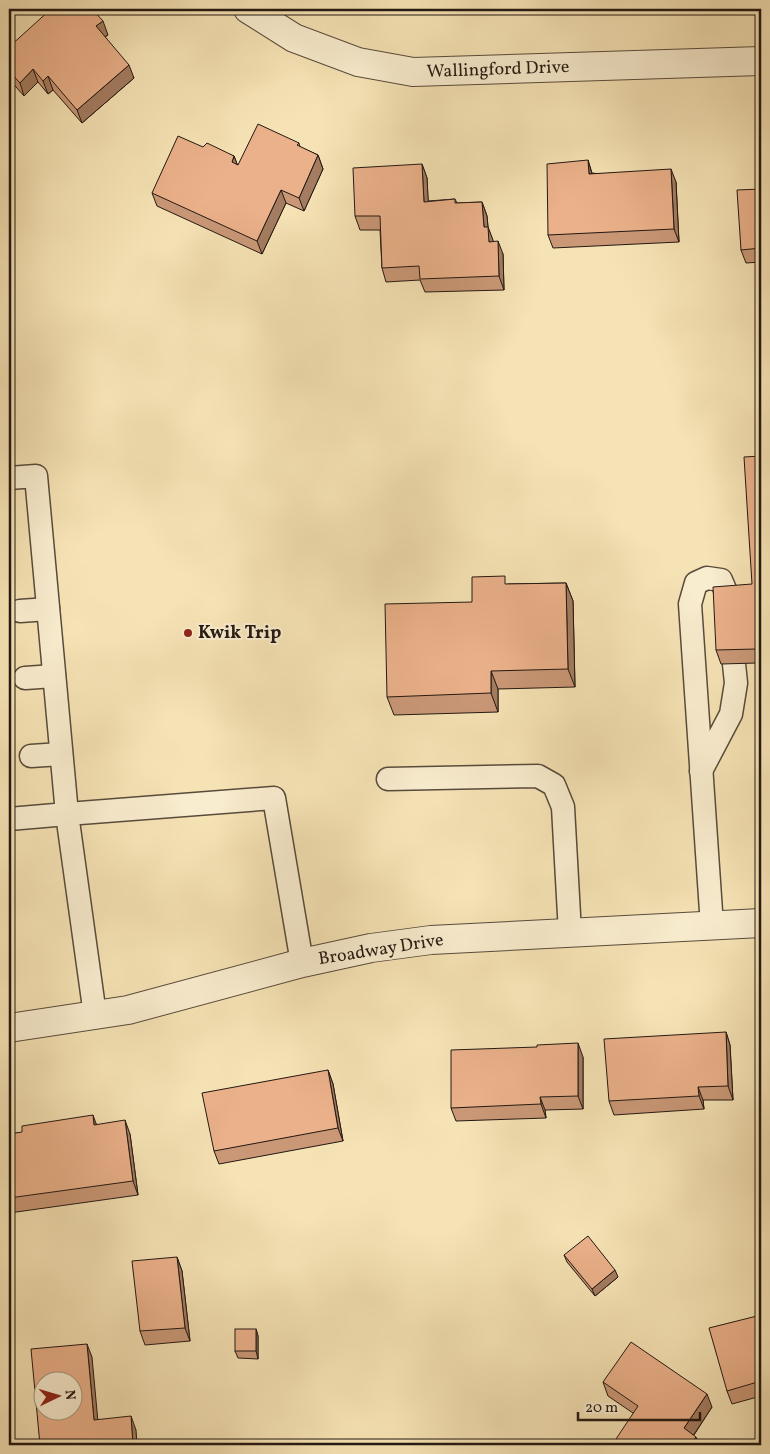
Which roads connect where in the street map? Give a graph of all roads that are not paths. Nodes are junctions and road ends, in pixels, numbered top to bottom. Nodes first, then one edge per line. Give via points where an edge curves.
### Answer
1 (248, 9) edge
2 (761, 62) edge
3 (9, 478) edge
4 (729, 600) edge
5 (48, 609) junction
6 (20, 611) dead end
7 (734, 664) edge
8 (54, 676) junction
9 (25, 678) dead end
10 (61, 754) junction
11 (31, 756) dead end
12 (701, 772) junction
13 (388, 779) dead end
14 (67, 814) junction
15 (9, 819) edge
16 (761, 923) edge
17 (712, 926) junction
18 (570, 933) junction
19 (302, 963) junction
20 (95, 1015) junction
21 (9, 1028) edge

1 - 2 street, Wallingford Drive via 294,38 358,62 413,72
3 - 5 lane via 36,476
4 - 12 lane via 721,580 707,578 696,583 690,604
5 - 6 lane
5 - 8 lane
7 - 12 lane via 736,683 731,714
8 - 9 lane
8 - 10 lane
10 - 11 lane
10 - 14 lane
12 - 17 lane
13 - 18 lane via 538,776 554,785 563,807
14 - 15 lane
14 - 19 lane via 274,798
14 - 20 lane
16 - 17 street, Broadway Drive
17 - 18 street, Broadway Drive
18 - 19 street, Broadway Drive via 431,940 371,948
19 - 20 street, Broadway Drive via 128,1010
20 - 21 street, Broadway Drive

